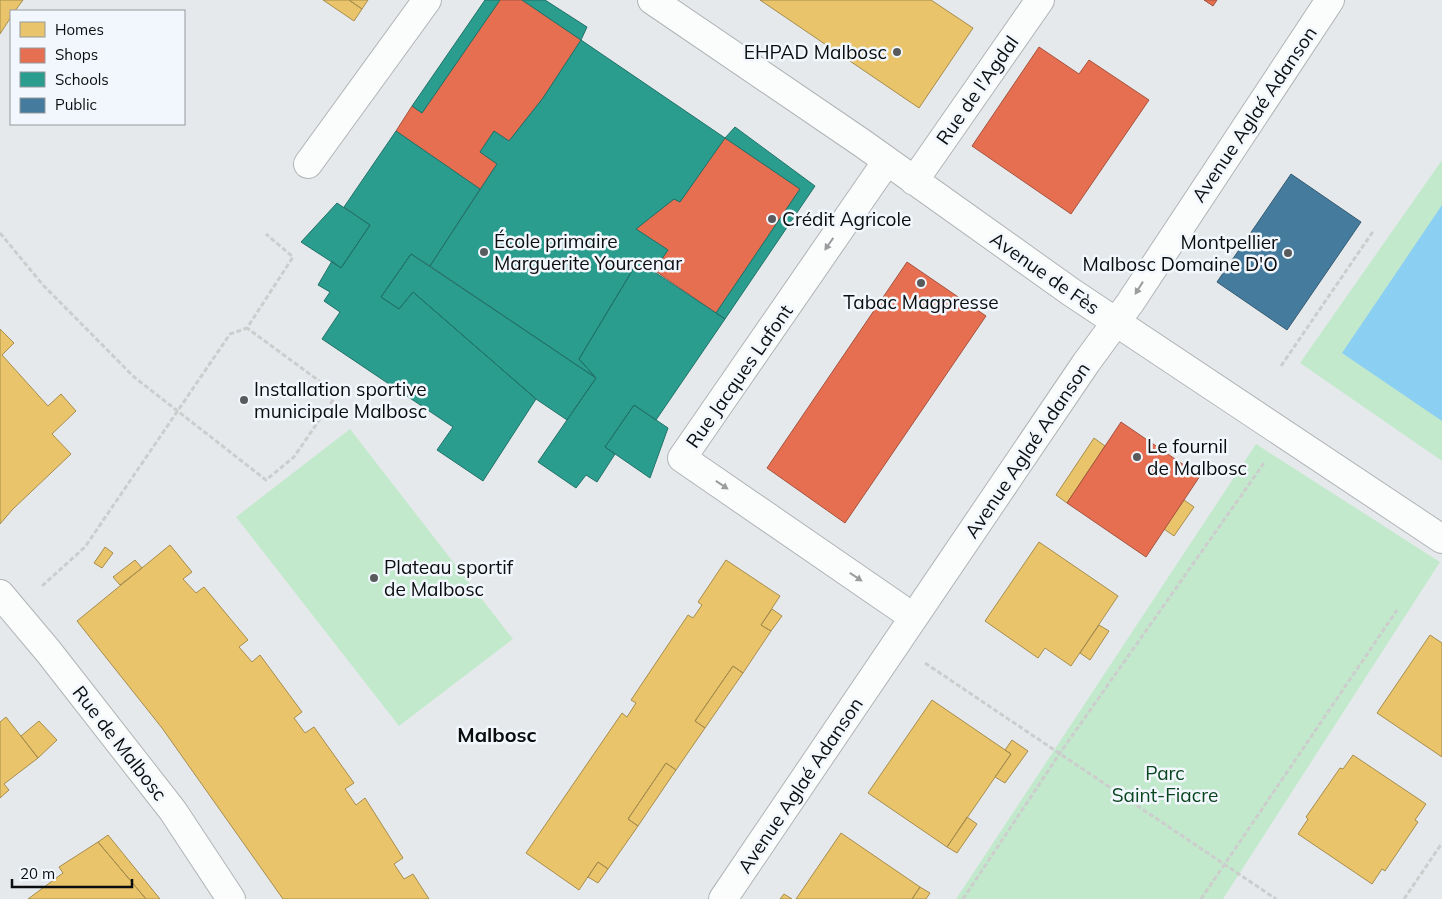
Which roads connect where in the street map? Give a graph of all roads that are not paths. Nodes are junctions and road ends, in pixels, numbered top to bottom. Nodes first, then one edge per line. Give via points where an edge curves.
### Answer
1 (426, 0) edge
2 (652, 0) edge
3 (1040, 0) edge
4 (1330, 0) edge
5 (887, 161) junction
6 (308, 164) dead end
7 (914, 181) junction
8 (1116, 322) junction
9 (1442, 539) edge
10 (0, 594) edge
11 (913, 617) junction
12 (231, 899) edge
13 (723, 899) edge

1 - 6 street
2 - 5 street, Avenue de Fès
3 - 7 street, Rue de l'Agdal
4 -> 8 street, Avenue Aglaé Adanson
5 - 7 street, Avenue de Fès
5 -> 11 street, Rue Jacques Lafont via 682,458
7 - 8 street, Avenue de Fès
8 - 9 street, Avenue de Fès
8 - 11 street, Avenue Aglaé Adanson
10 - 12 street, Rue de Malbosc via 173,811
11 - 13 street, Avenue Aglaé Adanson

